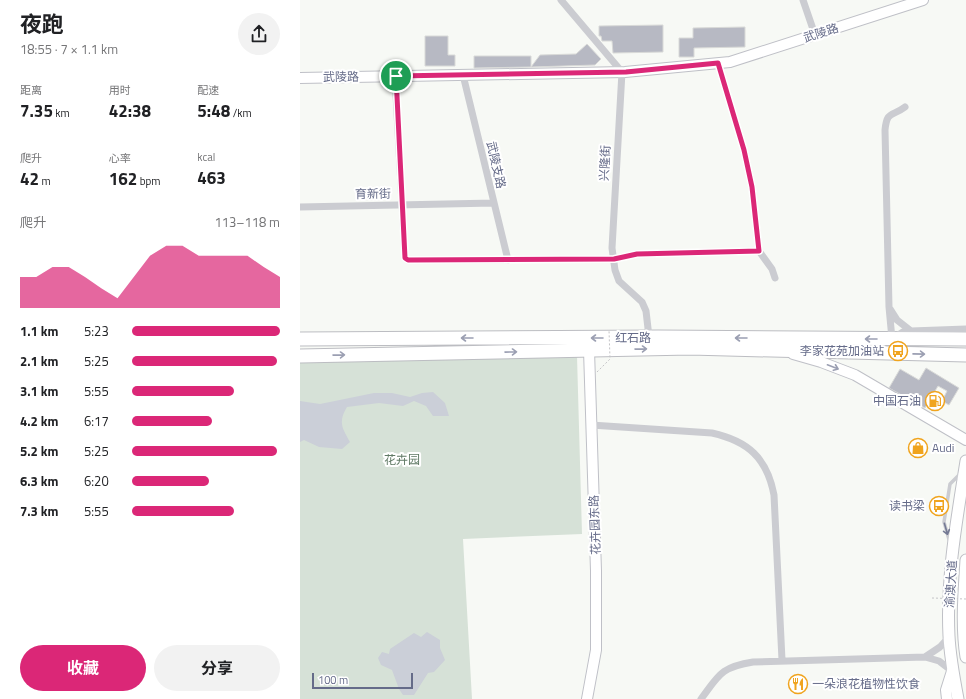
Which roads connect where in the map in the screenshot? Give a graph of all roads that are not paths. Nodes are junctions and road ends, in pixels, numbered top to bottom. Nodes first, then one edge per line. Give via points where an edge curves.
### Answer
1 (561, 0) edge
2 (803, 0) edge
3 (923, 0) edge
4 (815, 34) junction
5 (718, 63) junction
6 (622, 72) junction
7 (464, 75) junction
8 (396, 76) junction
9 (300, 78) edge
10 (904, 107) dead end
11 (494, 203) junction
12 (404, 205) junction
13 (300, 207) edge
14 (759, 251) junction
15 (614, 259) junction
16 (508, 260) junction
17 (774, 278) dead end
18 (889, 307) junction
19 (966, 329) edge
20 (911, 331) junction
21 (648, 338) junction
22 (300, 339) edge
23 (892, 339) junction
24 (966, 339) edge
25 (589, 350) junction
26 (782, 351) junction
27 (966, 355) edge
28 (300, 356) edge
29 (591, 425) junction
30 (966, 440) edge
31 (965, 465) edge
32 (966, 560) edge
33 (949, 637) junction
34 (925, 657) junction
35 (966, 658) edge
36 (782, 660) junction
37 (952, 671) junction
38 (587, 699) edge
39 (701, 699) edge
40 (947, 699) edge
41 (958, 699) edge

1 - 6 street
2 - 4 street
3 - 4 street, 武陵路
4 - 5 street, 武陵路 via 730,62
5 - 6 street, 武陵路
5 - 14 street via 744,150 752,187
6 - 7 street, 武陵路
6 - 15 street, 兴隆街 via 612,248
7 - 8 street, 武陵路
7 - 11 street, 武陵支路
8 - 9 street, 武陵路
8 - 12 street
10 - 18 street via 890,114 886,119 885,130
11 - 12 street, 育新街
11 - 16 street, 武陵支路
12 - 13 street, 育新街
12 - 16 street via 405,258 408,260
14 - 15 street via 637,254
14 - 17 street via 772,269
15 - 16 street
15 - 21 street, 兴隆街 via 619,281 642,302 646,311
18 - 20 street via 897,320
18 - 23 street
19 - 20 street
20 - 23 street via 903,332
21 -> 22 highway, 红石路
23 -> 21 highway, 红石路
23 - 24 highway, 红石路
25 -> 26 highway, 红石路 via 690,348
28 -> 25 highway, 红石路
25 - 29 street, 花卉园东路
26 -> 27 highway, 红石路
26 -> 30 street, 红石路 via 855,375
29 - 36 street via 731,437 744,444 764,464 771,478 774,495
29 - 38 street, 花卉园东路 via 596,650
31 -> 33 main road, 渝澳大道 via 953,552
32 - 35 main road, 渝澳大道 via 962,613
33 - 34 street
33 - 37 main road, 渝澳大道
34 - 36 street
34 - 37 street via 939,661
36 - 39 street via 735,665 720,673
37 - 40 street via 946,690
37 - 41 main road, 渝澳大道

